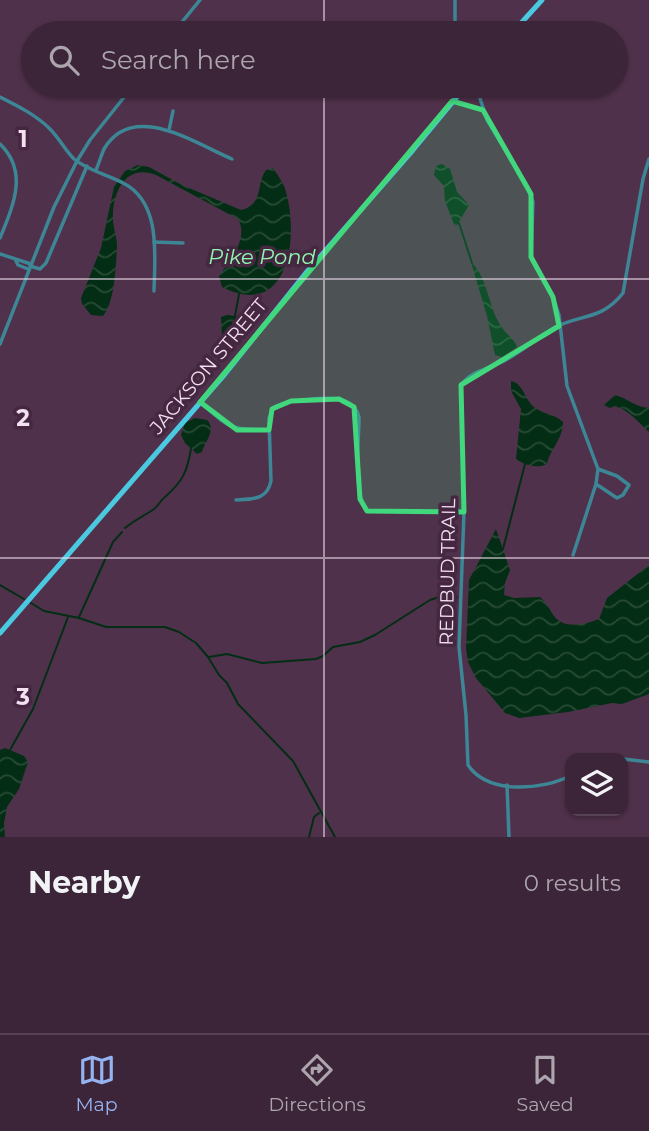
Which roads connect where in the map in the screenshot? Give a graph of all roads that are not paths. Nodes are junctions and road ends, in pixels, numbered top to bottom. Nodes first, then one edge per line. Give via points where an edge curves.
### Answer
1 (200, 0) edge
2 (455, 0) edge
3 (542, 0) edge
4 (183, 21) edge
5 (455, 21) edge
6 (523, 21) edge
7 (0, 97) edge
8 (123, 98) edge
9 (480, 98) edge
10 (454, 99) joint
11 (483, 110) junction
12 (173, 111) dead end
13 (169, 130) junction
14 (0, 144) edge
15 (232, 159) dead end
16 (649, 159) edge
17 (77, 161) junction
18 (87, 166) junction
19 (96, 170) junction
20 (0, 238) edge
21 (154, 242) junction
22 (183, 243) dead end
23 (0, 254) edge
24 (30, 267) junction
25 (154, 291) dead end
26 (559, 326) junction
27 (0, 344) edge
28 (200, 401) junction
29 (269, 430) junction
30 (598, 469) junction
31 (596, 484) junction
32 (236, 500) dead end
33 (464, 512) junction
34 (573, 555) dead end
35 (0, 634) edge
36 (628, 760) edge
37 (649, 762) edge
38 (565, 778) edge
39 (507, 785) junction
40 (509, 837) edge

1 - 4 street
2 - 5 street
3 - 6 main road
7 - 17 street via 42,122
8 - 17 street
9 - 11 street
10 - 11 street
10 - 28 main road, JACKSON STREET
11 - 26 street via 533,202 531,257 553,296
12 - 13 street
13 - 15 street
13 - 19 street via 147,126 127,130 110,141
14 - 20 street via 14,164 18,182
16 - 26 street via 622,293 601,313
17 - 18 street
17 - 24 street
18 - 19 street
18 - 24 street via 46,263 40,269
19 - 21 street via 127,185 144,200
21 - 22 street
21 - 25 street
23 - 24 street
24 - 27 street
26 - 30 street via 567,386
26 - 33 street, REDBUD TRAIL via 502,362 468,376 461,385
28 - 29 street via 237,430
28 - 35 main road, JACKSON STREET
29 - 32 street via 269,491 255,499
29 - 33 street via 271,411 279,404 344,400 359,417 360,493 367,511
30 - 31 street
30 - 31 street via 629,485 617,498
31 - 34 street
33 - 39 street, REDBUD TRAIL via 459,647 468,765 483,778
36 - 37 street
38 - 39 street, REDBUD TRAIL via 541,786
39 - 40 street

